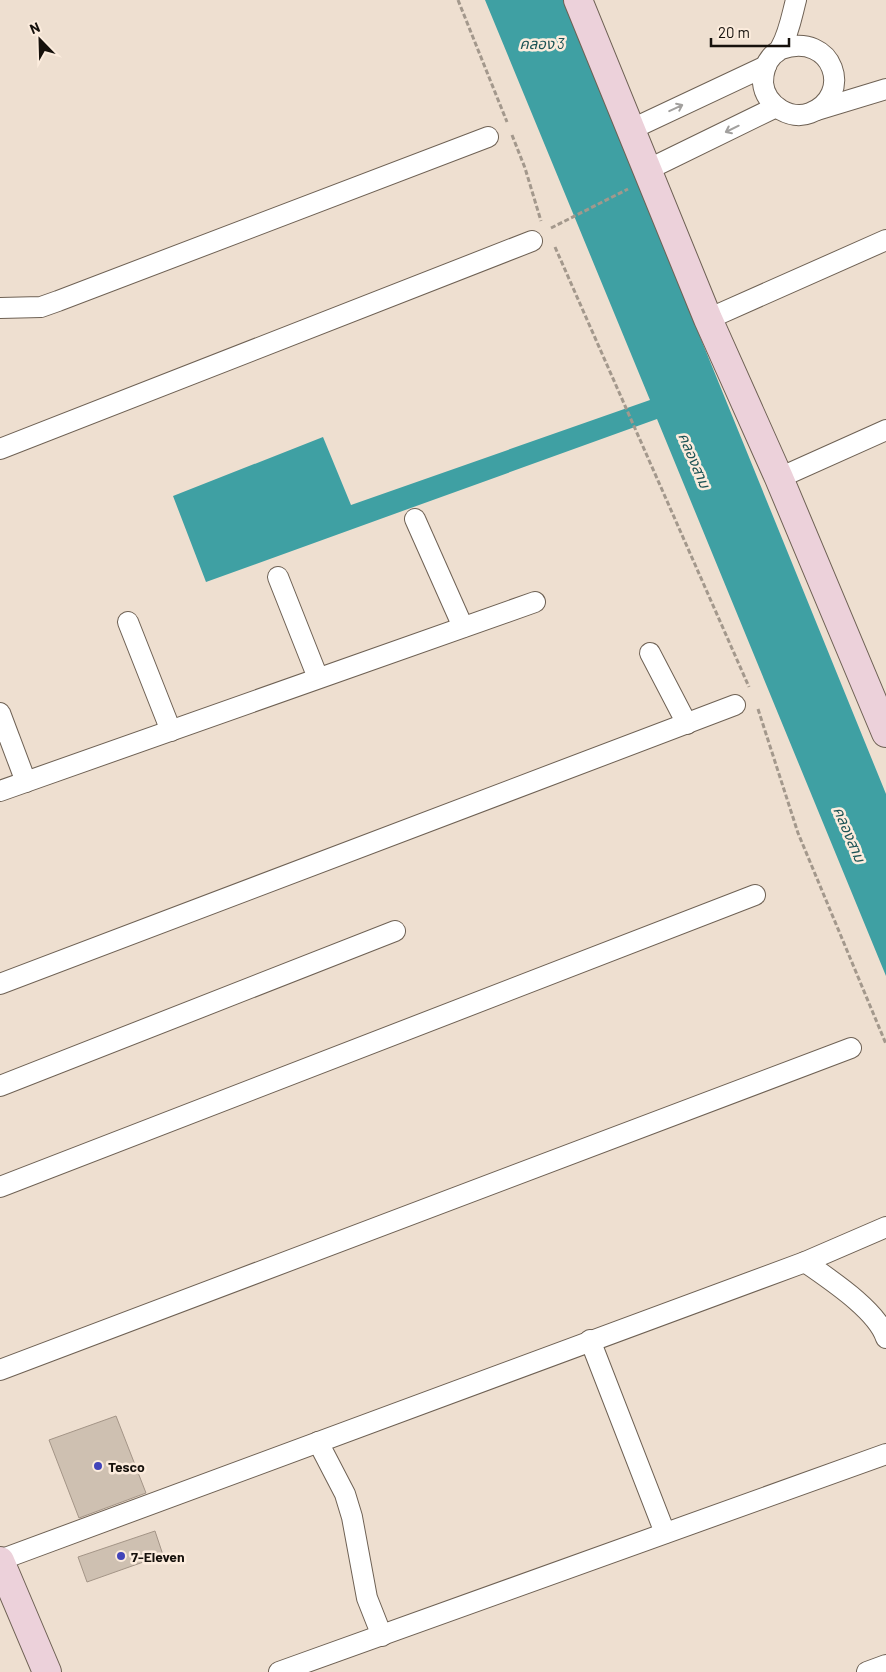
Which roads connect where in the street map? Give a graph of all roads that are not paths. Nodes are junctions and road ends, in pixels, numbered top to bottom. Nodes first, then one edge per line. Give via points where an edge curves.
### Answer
1 (578, 0) edge
2 (796, 0) edge
3 (781, 49) junction
4 (766, 66) junction
5 (886, 88) edge
6 (776, 107) junction
7 (817, 110) junction
8 (632, 129) junction
9 (488, 137) dead end
10 (640, 179) junction
11 (536, 233) road end
12 (886, 240) edge
13 (0, 308) edge
14 (708, 319) junction
15 (886, 430) edge
16 (0, 449) edge
17 (779, 478) junction
18 (415, 519) dead end
19 (278, 576) dead end
20 (535, 602) dead end
21 (128, 622) dead end
22 (463, 627) junction
23 (650, 653) dead end
24 (318, 678) junction
25 (735, 705) dead end
26 (0, 713) edge
27 (687, 724) junction
28 (171, 730) junction
29 (886, 733) edge
30 (26, 782) junction
31 (0, 791) edge
32 (755, 895) dead end
33 (395, 931) dead end
34 (0, 984) edge
35 (851, 1048) dead end
36 (0, 1086) edge
37 (0, 1188) edge
38 (886, 1227) edge
39 (806, 1262) junction
40 (885, 1332) edge
41 (590, 1340) junction
42 (0, 1370) edge
43 (318, 1442) junction
44 (886, 1454) edge
45 (665, 1533) junction
46 (0, 1561) edge
47 (382, 1636) junction
48 (886, 1665) edge
49 (47, 1672) edge
50 (279, 1672) edge
51 (867, 1672) edge

1 - 8 street
2 - 3 street
3 - 4 street
3 - 7 street via 805,44 826,56 834,79 827,102
4 - 6 street via 764,88
8 -> 4 street
5 - 7 street
6 - 7 street via 796,116
6 -> 10 street
8 - 10 street
9 - 13 street via 41,307
10 - 14 street
11 - 16 street
12 - 14 street
14 - 17 street
15 - 17 street
17 - 29 street
18 - 22 street
19 - 24 street
20 - 22 street
21 - 28 street
22 - 24 street
23 - 27 street
24 - 28 street
25 - 27 street
26 - 30 street
27 - 34 street
28 - 30 street
30 - 31 street
32 - 37 street
33 - 36 street
35 - 42 street
38 - 39 street
39 - 40 street via 852,1296
39 - 41 street
41 - 43 street
41 - 45 street
43 - 46 street
43 - 47 street via 345,1494 367,1598
44 - 45 street
45 - 47 street
46 - 49 street
47 - 50 street
48 - 51 street

